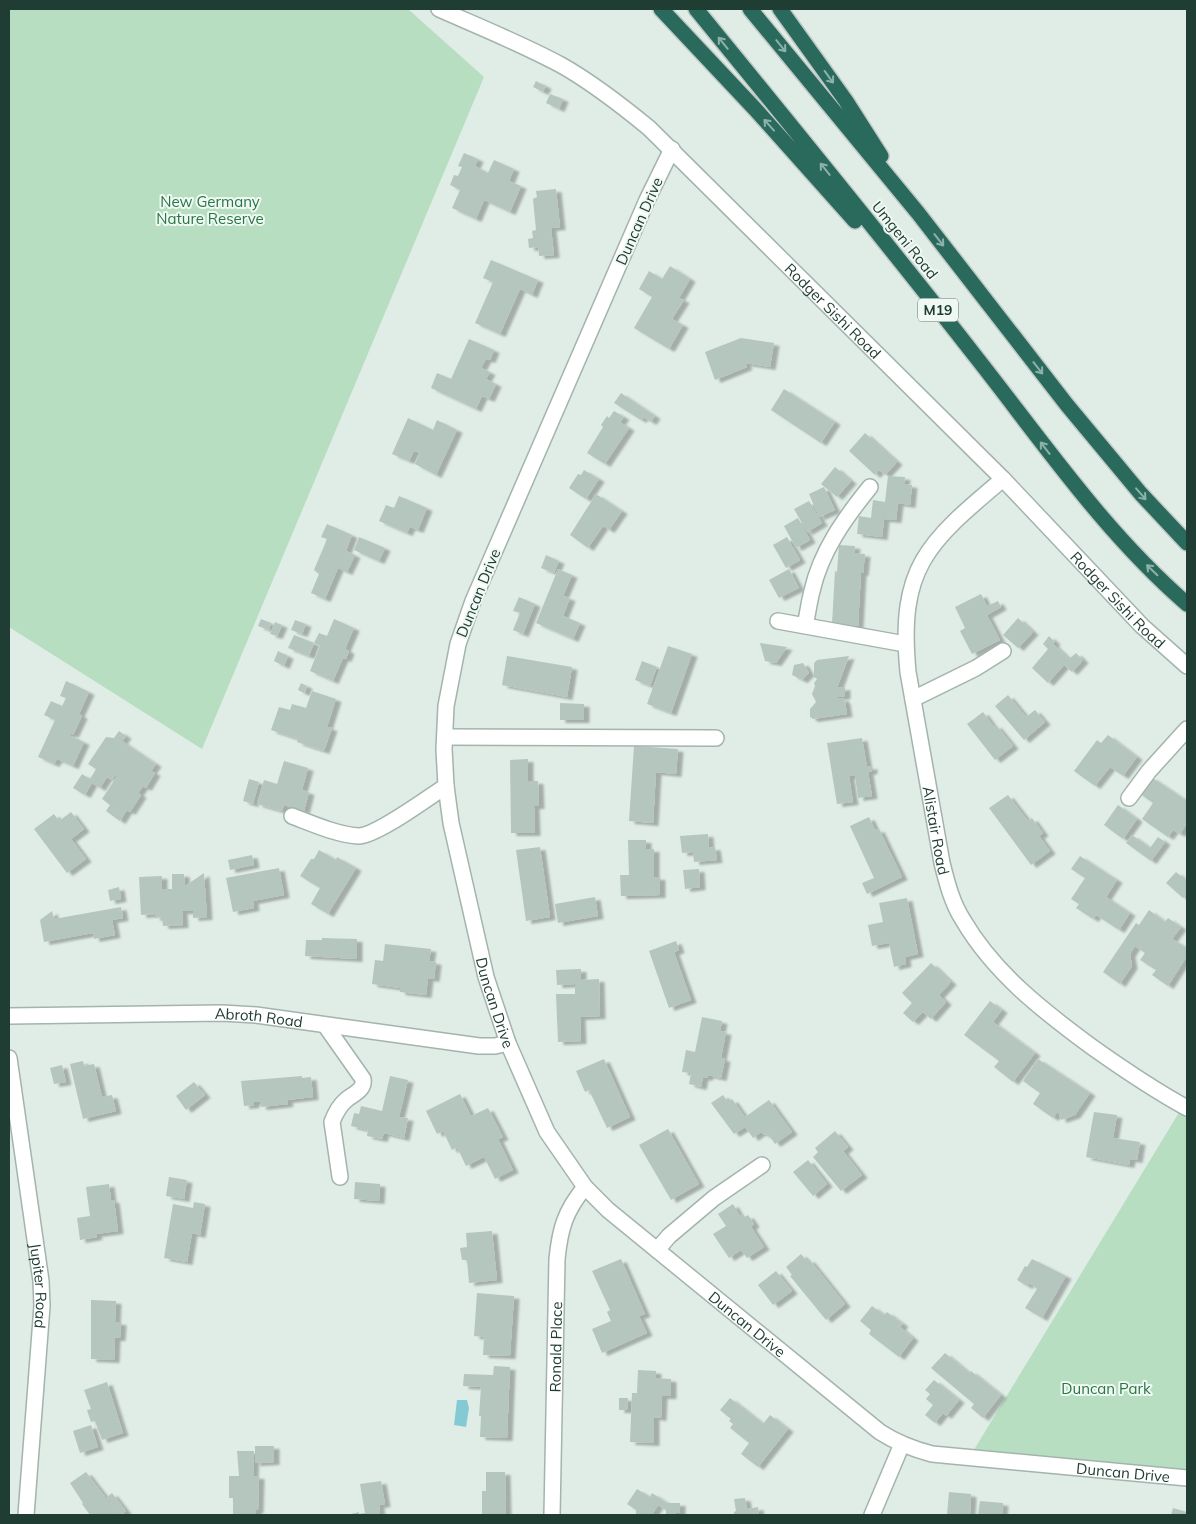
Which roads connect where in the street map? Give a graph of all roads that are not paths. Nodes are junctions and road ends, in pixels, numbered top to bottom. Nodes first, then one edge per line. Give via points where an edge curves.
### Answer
1 (439, 9) edge
2 (660, 9) edge
3 (696, 9) edge
4 (750, 9) edge
5 (780, 9) edge
6 (672, 149) junction
7 (918, 213) junction
8 (976, 357) junction
9 (1002, 479) junction
10 (870, 487) dead end
11 (1187, 543) edge
12 (1187, 604) edge
13 (778, 621) dead end
14 (805, 625) junction
15 (905, 644) junction
16 (1003, 651) dead end
17 (1187, 666) edge
18 (913, 699) junction
19 (1187, 729) edge
20 (445, 737) junction
21 (716, 738) dead end
22 (446, 786) junction
23 (1129, 798) dead end
24 (292, 816) dead end
25 (9, 1016) edge
26 (325, 1025) junction
27 (508, 1043) junction
28 (9, 1058) edge
29 (1187, 1108) edge
30 (762, 1165) dead end
31 (340, 1177) dead end
32 (584, 1187) junction
33 (657, 1250) junction
34 (902, 1444) junction
35 (1187, 1478) edge
36 (26, 1515) edge
37 (552, 1515) edge
38 (872, 1515) edge

1 - 6 street, Rodger Sishi Road via 561,66 613,98
8 -> 2 highway via 755,109
8 -> 3 highway, Umgeni Road / M19
4 -> 7 highway, Umgeni Road / M19
5 -> 7 highway via 846,101
6 - 9 street, Rodger Sishi Road
6 - 20 street, Duncan Drive via 473,601 451,674
7 -> 11 highway, Umgeni Road / M19 via 1067,405 1141,494
12 -> 8 highway, Umgeni Road / M19 via 1103,520
9 - 15 street, Alistair Road via 944,531 922,560 911,590
9 - 17 street, Rodger Sishi Road via 1142,626
10 - 14 street via 836,533 824,557 812,589
13 - 14 street
14 - 15 street
15 - 18 street, Alistair Road
16 - 18 street
18 - 29 street, Alistair Road via 948,888 975,939 1006,977 1076,1035 1145,1084
19 - 23 street
20 - 21 street
20 - 22 street, Duncan Drive
22 - 24 street via 376,831 360,836 334,831
22 - 27 street, Duncan Drive via 451,823 486,977
25 - 26 street, Abroth Road via 222,1013
26 - 27 street, Abroth Road via 479,1046
26 - 31 street via 364,1078 361,1088 344,1101 332,1122
27 - 32 street, Duncan Drive via 547,1132
28 - 36 street, Jupiter Road via 42,1306
30 - 33 street via 714,1198 668,1236
32 - 33 street, Duncan Drive
32 - 37 street, Ronald Place via 564,1219 557,1259
33 - 34 street, Duncan Drive via 880,1432
34 - 35 street, Duncan Drive via 952,1457
34 - 38 street

